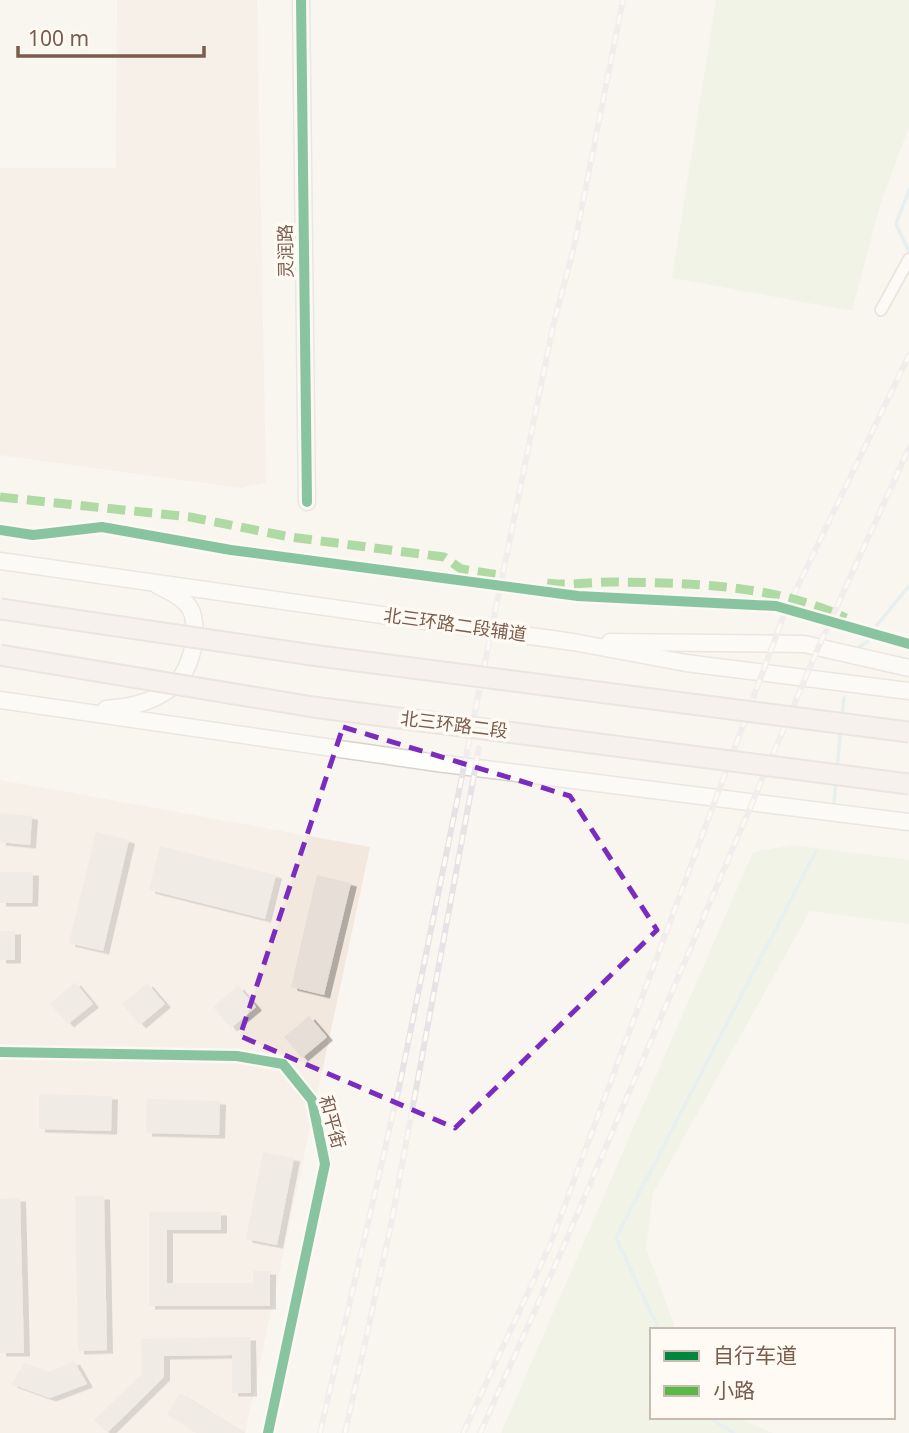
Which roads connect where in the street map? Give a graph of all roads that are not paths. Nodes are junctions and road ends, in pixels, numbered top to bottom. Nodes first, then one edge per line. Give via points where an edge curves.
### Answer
1 (300, 0) edge
2 (907, 263) edge
3 (881, 310) dead end
4 (307, 502) dead end
5 (0, 561) edge
6 (146, 579) junction
7 (0, 609) edge
8 (573, 642) junction
9 (0, 655) edge
10 (909, 668) edge
11 (909, 691) edge
12 (0, 699) edge
13 (79, 711) junction
14 (909, 732) edge
15 (909, 784) edge
16 (909, 822) edge
17 (0, 1052) edge
18 (268, 1433) edge

1 - 4 main road, 灵润路
2 - 3 street
5 - 6 main road, 北三环路二段辅道
6 - 8 main road, 北三环路二段辅道
6 - 13 main road via 180,597 193,615 192,658 170,689 136,706
7 - 14 highway, bridge via 319,656
8 - 10 main road via 804,644
8 - 11 main road, 北三环路二段辅道 via 686,663
9 - 15 highway, 北三环路二段, bridge via 313,707
12 - 13 main road
13 - 16 main road via 584,783
17 - 18 street, 和平街 via 237,1056 283,1064 312,1100 324,1164

